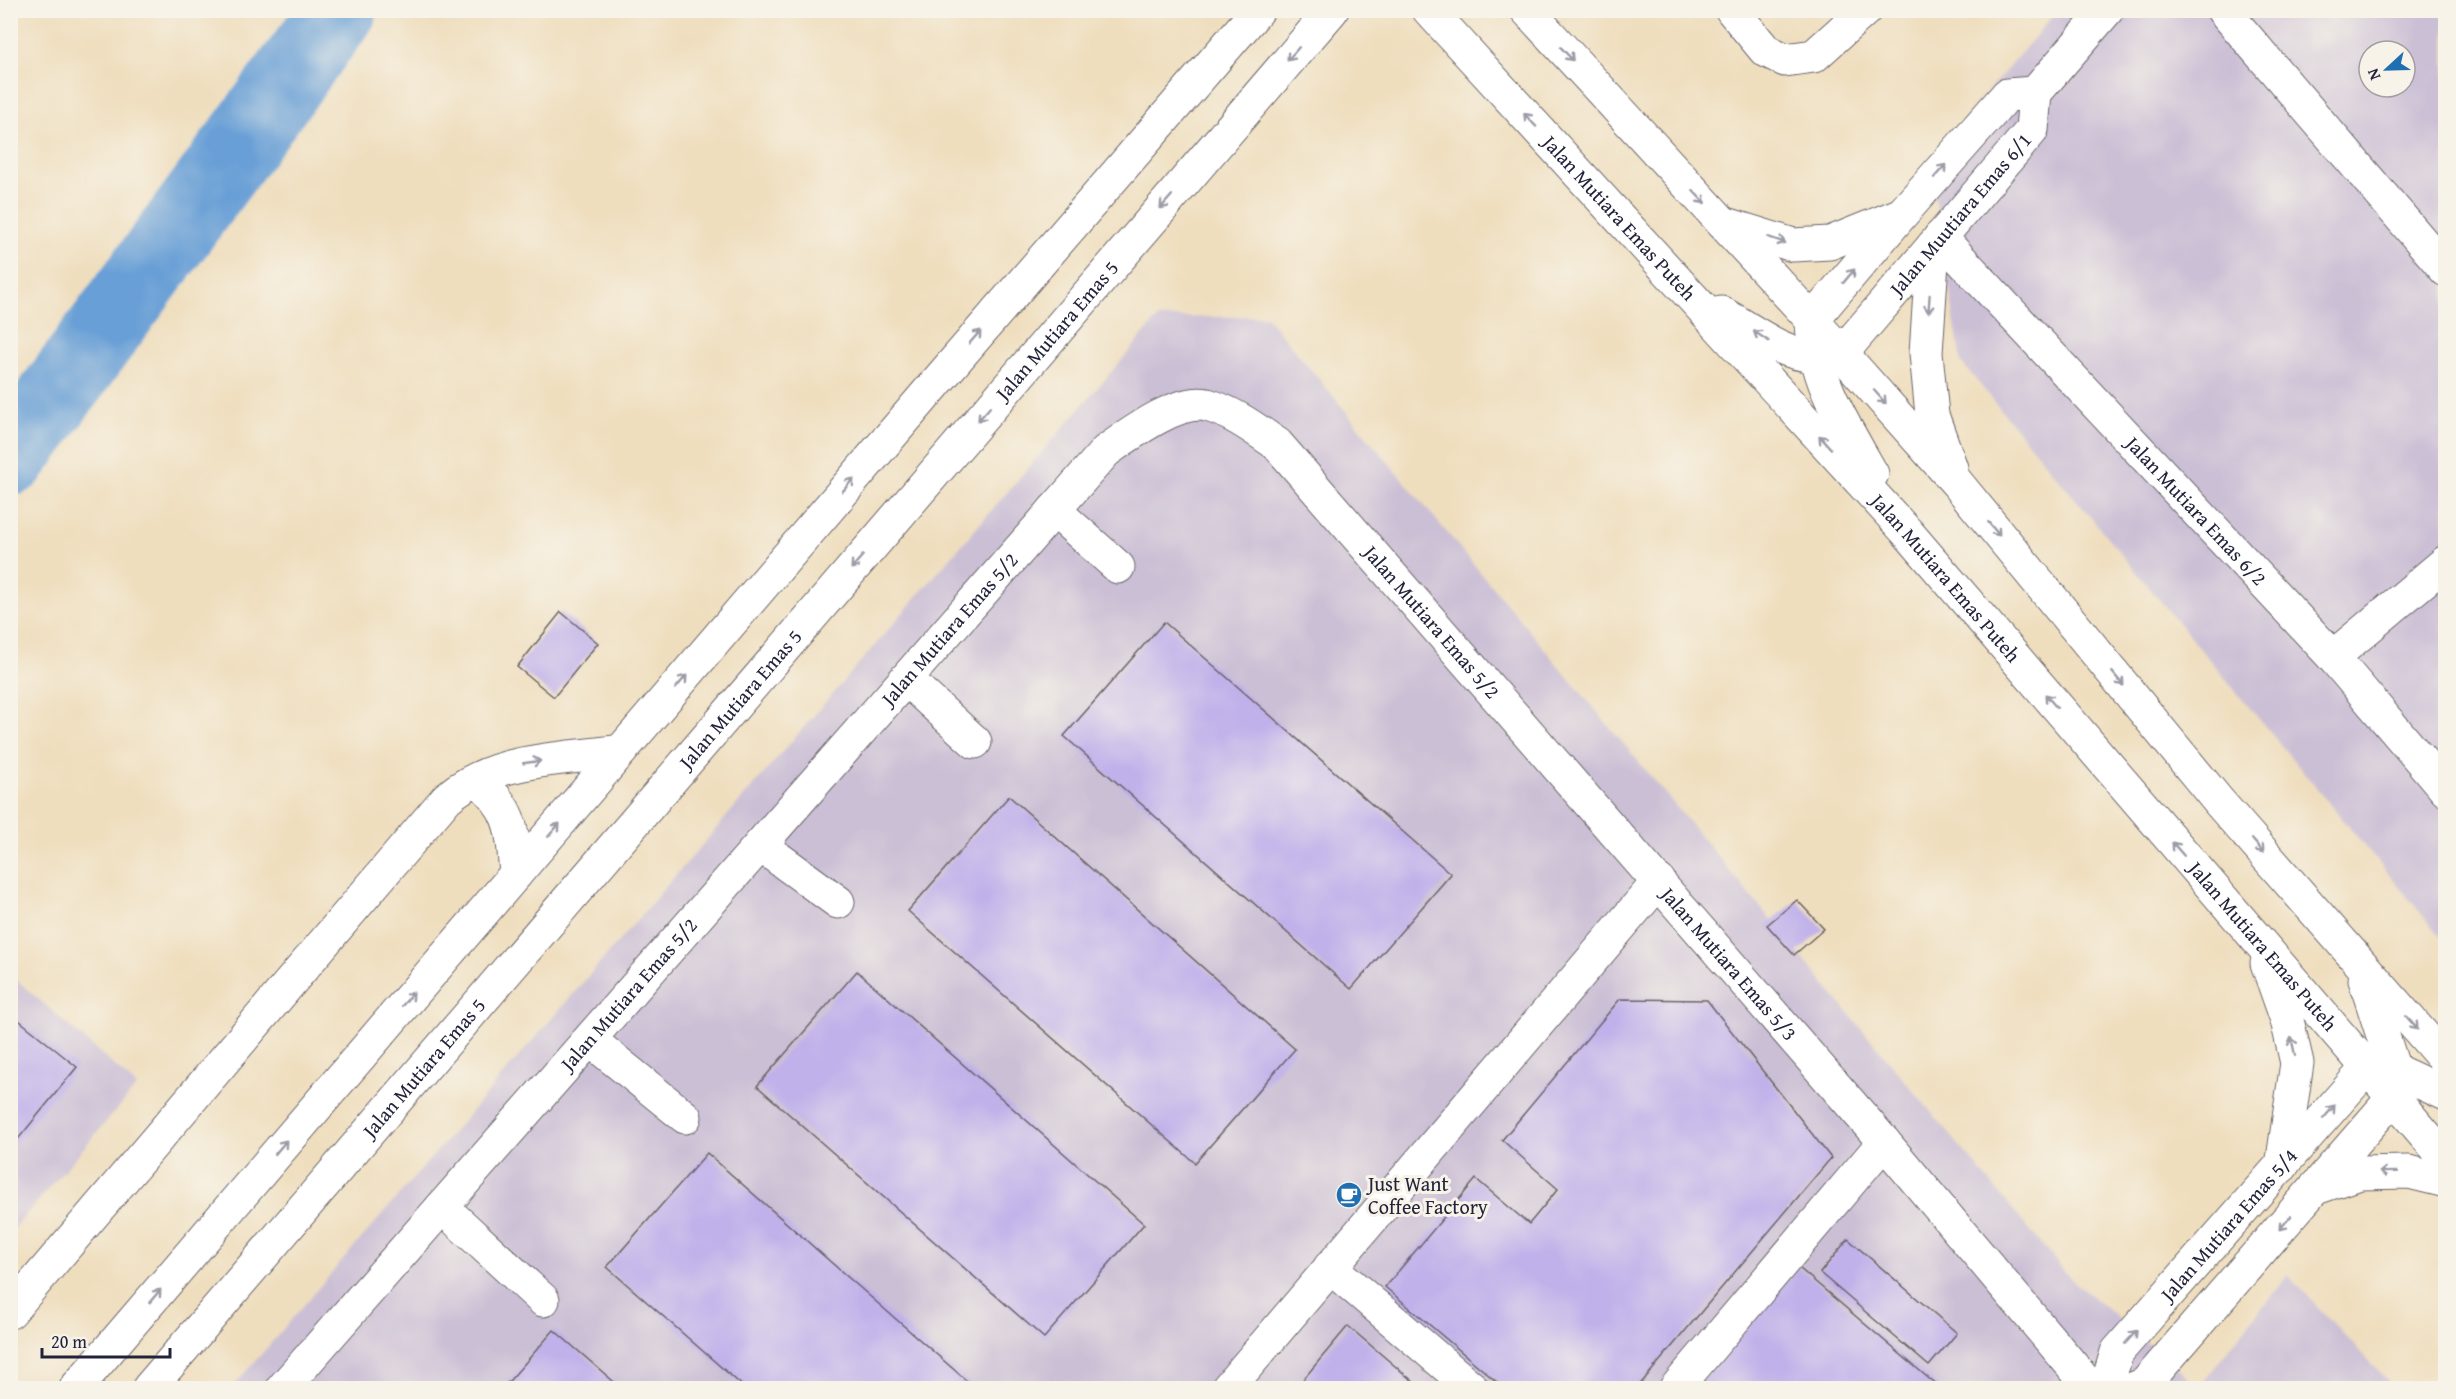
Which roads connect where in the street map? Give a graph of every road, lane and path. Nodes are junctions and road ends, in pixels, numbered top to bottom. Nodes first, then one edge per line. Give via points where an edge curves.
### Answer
1 (1258, 10) edge
2 (1332, 10) edge
3 (1429, 10) edge
4 (1527, 10) edge
5 (1732, 10) edge
6 (1865, 10) edge
7 (2107, 10) edge
8 (2223, 10) edge
9 (2035, 93) junction
10 (1901, 215) junction
11 (1722, 222) junction
12 (1937, 242) junction
13 (2445, 270) edge
14 (1698, 301) junction
15 (1812, 320) junction
16 (1828, 354) junction
17 (1957, 483) junction
18 (1053, 510) junction
19 (1907, 532) junction
20 (2445, 562) edge
21 (1118, 567) dead end
22 (2333, 657) junction
23 (906, 679) junction
24 (975, 742) dead end
25 (621, 752) junction
26 (477, 779) junction
27 (2445, 790) edge
28 (760, 846) junction
29 (516, 874) junction
30 (1659, 880) junction
31 (838, 902) dead end
32 (2261, 946) junction
33 (2360, 964) junction
34 (590, 1040) junction
35 (2445, 1061) edge
36 (2384, 1079) junction
37 (2445, 1094) edge
38 (685, 1117) dead end
39 (1884, 1142) junction
40 (2445, 1159) edge
41 (2282, 1166) junction
42 (2445, 1181) edge
43 (2314, 1189) junction
44 (442, 1207) junction
45 (1330, 1267) junction
46 (543, 1300) dead end
47 (10, 1312) edge
48 (285, 1388) edge
49 (76, 1389) edge
50 (149, 1389) edge
51 (1228, 1389) edge
52 (1472, 1389) edge
53 (1676, 1389) edge
54 (2091, 1389) edge
55 (2106, 1389) edge
56 (2135, 1389) edge

25 -> 1 street
2 -> 50 street, Jalan Mutiara Emas 5
14 -> 3 street, Jalan Mutiara Emas Puteh
4 -> 11 street
5 - 6 street via 1764,50 1785,60 1814,56
7 - 9 street
8 - 13 street
10 -> 9 street via 2007,95
9 - 12 street, Jalan Muutiara Emas 6/1 via 2032,130
11 -> 10 street via 1793,245 1830,243
15 -> 10 street
11 - 15 street
12 - 16 street, Jalan Muutiara Emas 6/1
12 -> 17 street via 1926,353 1932,415
12 - 22 street, Jalan Mutiara Emas 6/2
16 -> 14 street via 1808,355 1767,340
19 -> 14 street, Jalan Mutiara Emas Puteh
15 - 16 street via 1812,342
16 -> 17 street
16 - 19 street via 1823,382
17 -> 33 street via 2220,802
18 - 21 street
18 - 23 street, Jalan Mutiara Emas 5/2
18 - 30 street, Jalan Mutiara Emas 5/2 via 1106,451 1144,423 1184,407 1205,405 1242,420 1277,444
32 -> 19 street, Jalan Mutiara Emas Puteh
20 - 22 street
22 - 27 street, Jalan Mutiara Emas 6/2
23 - 24 street
23 - 28 street, Jalan Mutiara Emas 5/2
26 -> 25 street via 500,768 533,761
29 -> 25 street
26 - 29 street via 493,793 512,826
26 - 47 street via 447,798
28 - 31 street
28 - 34 street, Jalan Mutiara Emas 5/2
49 -> 29 street
30 - 39 street, Jalan Mutiara Emas 5/3
30 - 45 street, Jalan Mutiara Emas 5/3
32 - 36 street, Jalan Mutiara Emas Puteh
41 -> 32 street via 2297,1063 2287,1020
33 -> 35 street
33 - 36 street
34 - 38 street
34 - 44 street, Jalan Mutiara Emas 5/2
36 - 37 street
36 - 40 street, Jalan Mutiara Emas Puteh
41 -> 36 street, Jalan Mutiara Emas 5/4
36 - 43 street, Jalan Mutiara Emas 5/4
39 - 53 street
39 - 54 street, Jalan Mutiara Emas 5/3
55 -> 41 street, Jalan Mutiara Emas 5/4 via 2117,1352
42 -> 43 street via 2409,1172 2360,1173
43 -> 56 street, Jalan Mutiara Emas 5/4 via 2145,1384
44 - 46 street
44 - 48 street, Jalan Mutiara Emas 5/2
45 - 51 street, Jalan Mutiara Emas 5/3
45 - 52 street

